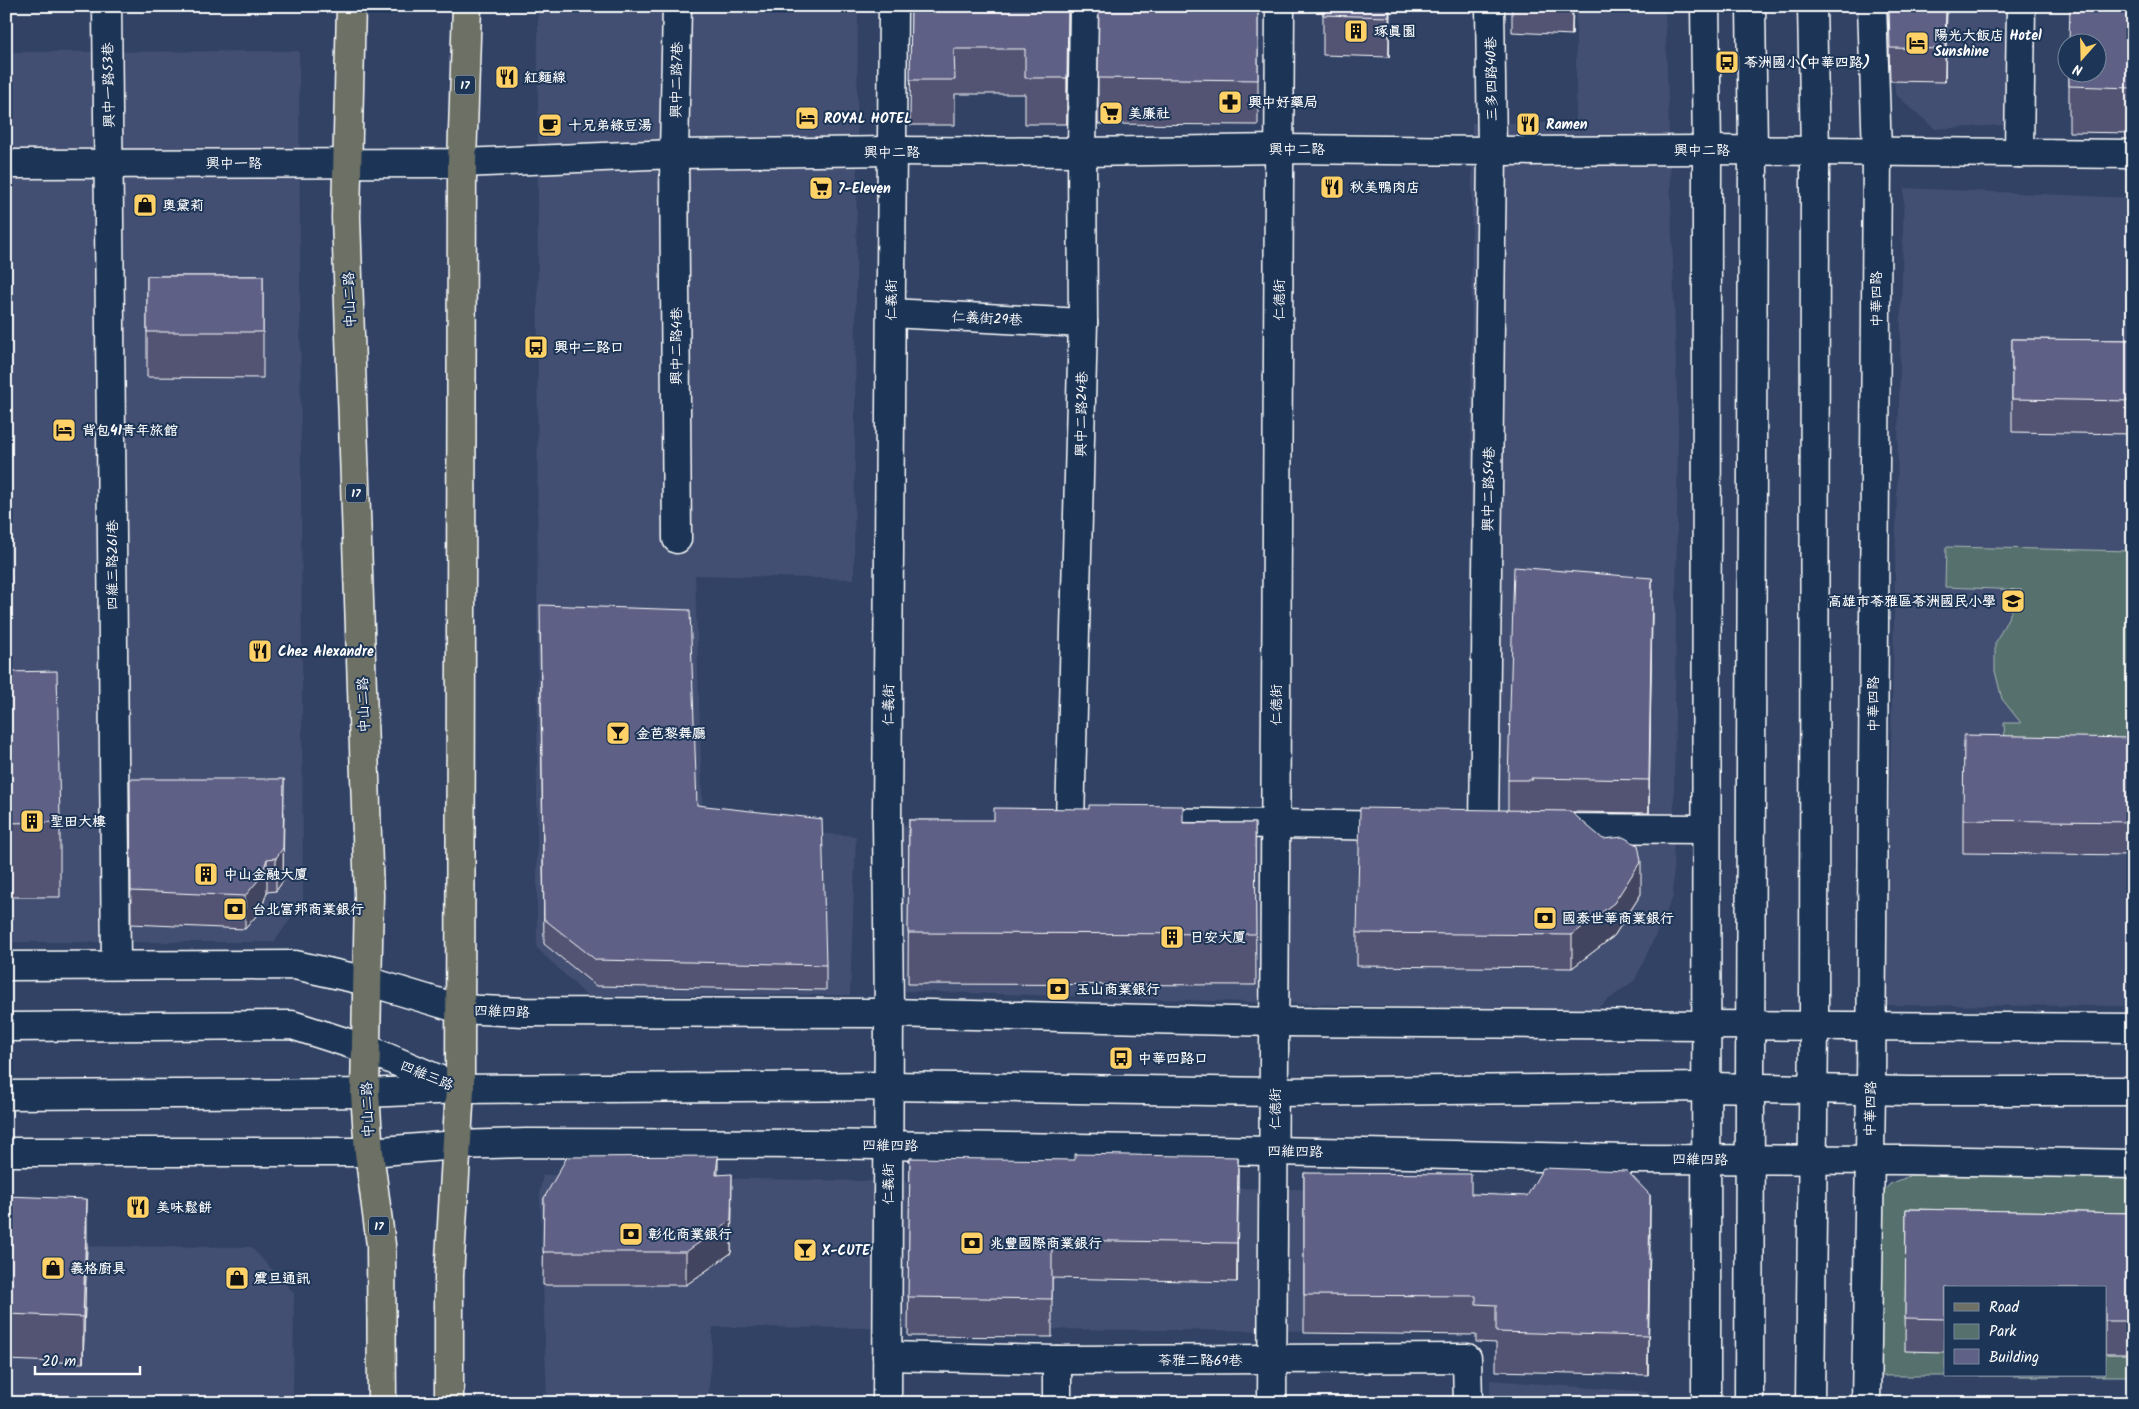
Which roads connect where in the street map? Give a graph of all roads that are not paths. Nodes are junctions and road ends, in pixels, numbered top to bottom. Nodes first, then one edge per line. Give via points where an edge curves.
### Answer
1 (108, 6) edge
2 (351, 6) edge
3 (467, 6) edge
4 (677, 6) edge
5 (893, 6) edge
6 (1084, 6) edge
7 (1280, 6) edge
8 (1490, 6) edge
9 (1705, 6) edge
10 (1751, 6) edge
11 (1812, 6) edge
12 (1872, 6) edge
13 (2021, 6) edge
14 (1280, 149) junction
15 (1707, 150) junction
16 (1753, 150) junction
17 (892, 151) junction
18 (1492, 151) junction
19 (1816, 151) junction
20 (1082, 152) junction
21 (1877, 152) junction
22 (2018, 153) junction
23 (674, 154) junction
24 (2133, 154) edge
25 (347, 163) junction
26 (462, 163) junction
27 (6, 164) edge
28 (109, 164) junction
29 (891, 313) junction
30 (1083, 323) junction
31 (677, 539) dead end
32 (887, 820) junction
33 (916, 821) edge
34 (1042, 822) edge
35 (1119, 822) edge
36 (1276, 823) junction
37 (1424, 826) edge
38 (1706, 829) junction
39 (116, 965) junction
40 (6, 966) edge
41 (367, 981) junction
42 (460, 1009) junction
43 (889, 1014) junction
44 (1275, 1022) junction
45 (1707, 1025) junction
46 (1750, 1025) junction
47 (1814, 1026) junction
48 (1871, 1026) junction
49 (6, 1027) edge
50 (2133, 1028) edge
51 (368, 1049) junction
52 (888, 1086) junction
53 (1706, 1087) junction
54 (1750, 1088) junction
55 (460, 1089) junction
56 (1814, 1090) junction
57 (1871, 1090) junction
58 (2133, 1091) edge
59 (1275, 1092) junction
60 (365, 1094) junction
61 (6, 1095) edge
62 (457, 1145) junction
63 (888, 1145) junction
64 (1274, 1151) junction
65 (6, 1152) edge
66 (369, 1152) junction
67 (1706, 1160) junction
68 (1748, 1160) junction
69 (1813, 1160) junction
70 (1869, 1160) junction
71 (2133, 1164) edge
72 (887, 1356) junction
73 (1057, 1360) junction
74 (1273, 1360) junction
75 (382, 1403) edge
76 (449, 1403) edge
77 (887, 1403) edge
78 (1057, 1403) edge
79 (1272, 1403) edge
80 (1468, 1403) edge
81 (1706, 1403) edge
82 (1749, 1403) edge
83 (1810, 1403) edge
84 (1866, 1403) edge

1 - 28 street, 興中一路53巷
2 - 25 main road, 中山二路 / 17
3 - 26 main road, 17
4 - 23 street, 興中二路7巷
5 - 17 street, 仁義街
6 - 20 street, 興中二路24巷
7 - 14 street, 仁德街
8 - 18 street, 三多四路40巷
9 - 15 street
10 - 16 street
11 - 19 street
12 - 21 street, 中華四路
13 - 22 street
14 - 18 street, 興中二路
14 - 20 street, 興中二路
14 - 36 street, 仁德街
15 - 16 street, 興中二路
15 - 18 street, 興中二路
15 - 38 street
16 - 19 street, 興中二路
16 - 46 street
17 - 20 street, 興中二路
17 - 23 street, 興中二路
17 - 29 street, 仁義街
18 - 38 street, 興中二路54巷 via 1474,827
19 - 21 street, 興中二路
19 - 47 street
20 - 30 street, 興中二路24巷
21 - 22 street, 興中二路
21 - 48 street, 中華四路
22 - 24 street, 興中二路
23 - 26 street, 興中二路
23 - 31 street, 興中二路4巷
25 - 26 street, 興中一路
25 - 28 street, 興中一路
25 - 41 main road, 中山二路 / 17 via 346,217 369,895
26 - 42 main road, 17
27 - 28 street, 興中一路
28 - 39 street, 四維三路261巷
29 - 30 street, 仁義街29巷
29 - 32 street, 仁義街
30 - 34 street, 興中二路24巷 via 1080,822
32 - 33 street
32 - 43 street, 仁義街
35 - 36 street
36 - 37 street
36 - 44 street, 仁德街
38 - 45 street
39 - 40 street
39 - 41 street via 295,965
41 - 42 street
41 - 51 main road, 中山二路 / 17
42 - 43 street, 四維四路
42 - 55 main road, 17
43 - 44 street, 四維四路
43 - 52 street, 仁義街
44 - 45 street, 四維四路
44 - 59 street, 仁德街
45 - 46 street, 四維四路
45 - 53 street
46 - 47 street, 四維四路
46 - 54 street
47 - 48 street, 四維四路
47 - 56 street
48 - 50 street, 四維四路
48 - 57 street, 中華四路
49 - 51 street, 四維三路 via 292,1025
51 - 55 street, 四維三路
51 - 60 main road, 中山二路 / 17
52 - 55 street
52 - 59 street
52 - 63 street, 仁義街
53 - 54 street
53 - 59 street
53 - 67 street
54 - 56 street
54 - 68 street
55 - 60 street, 四維三路
55 - 62 main road, 17
56 - 57 street
56 - 69 street
57 - 58 street
57 - 70 street, 中華四路
59 - 64 street, 仁德街
60 - 61 street, 四維三路
60 - 66 main road, 中山二路 / 17
62 - 63 street, 四維四路
62 - 66 street
62 - 76 main road, 17 via 449,1276
63 - 64 street, 四維四路
63 - 72 street, 仁義街
64 - 67 street, 四維四路
64 - 74 street, 仁德街
65 - 66 street
66 - 75 main road, 中山二路 / 17 via 381,1246
67 - 68 street, 四維四路
67 - 81 street
68 - 69 street, 四維四路
68 - 82 street
69 - 70 street, 四維四路
69 - 83 street
70 - 71 street, 四維四路
70 - 84 street, 中華四路
72 - 73 street, 苓雅二路69巷
72 - 77 street, 仁義街
73 - 74 street, 苓雅二路69巷
73 - 78 street
74 - 79 street, 仁德街
74 - 80 street, 苓雅二路69巷 via 1467,1358

